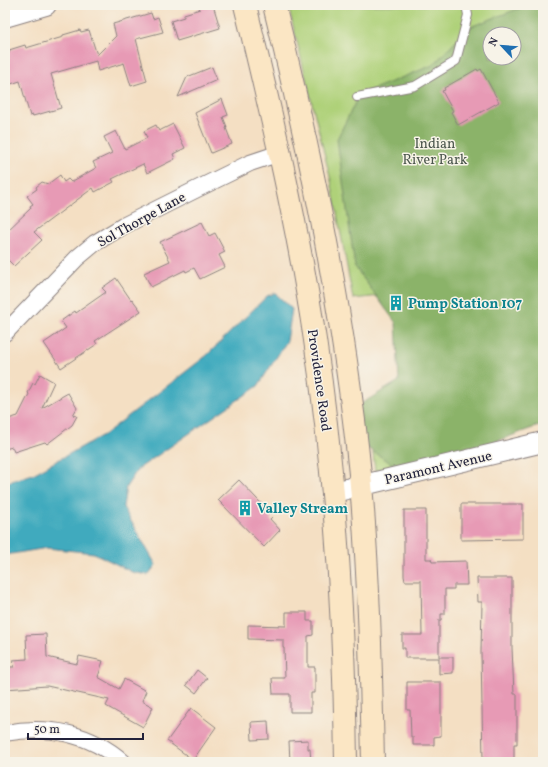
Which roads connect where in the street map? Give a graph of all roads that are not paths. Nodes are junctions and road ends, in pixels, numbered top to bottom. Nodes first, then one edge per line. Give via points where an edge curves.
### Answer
1 (46, 5) edge
2 (245, 5) edge
3 (274, 5) edge
4 (466, 5) edge
5 (5, 17) edge
6 (357, 97) dead end
7 (280, 152) junction
8 (5, 333) edge
9 (543, 442) edge
10 (361, 486) junction
11 (334, 492) junction
12 (5, 733) edge
13 (116, 759) edge
14 (346, 762) edge
15 (373, 762) edge

1 - 5 street
2 - 7 main road, Providence Road
3 - 10 main road, Providence Road via 312,171 335,288
4 - 6 lane via 468,15 456,61 415,86
7 - 8 street, Sol Thorpe Lane via 250,163 123,226 95,243 77,258
7 - 11 main road, Providence Road via 297,231 315,340
9 - 10 street, Paramont Avenue
10 - 11 street, Paramont Avenue
10 - 15 main road, Providence Road via 371,647
11 - 14 main road, Providence Road via 341,589
12 - 13 street via 20,730 56,731 82,736

